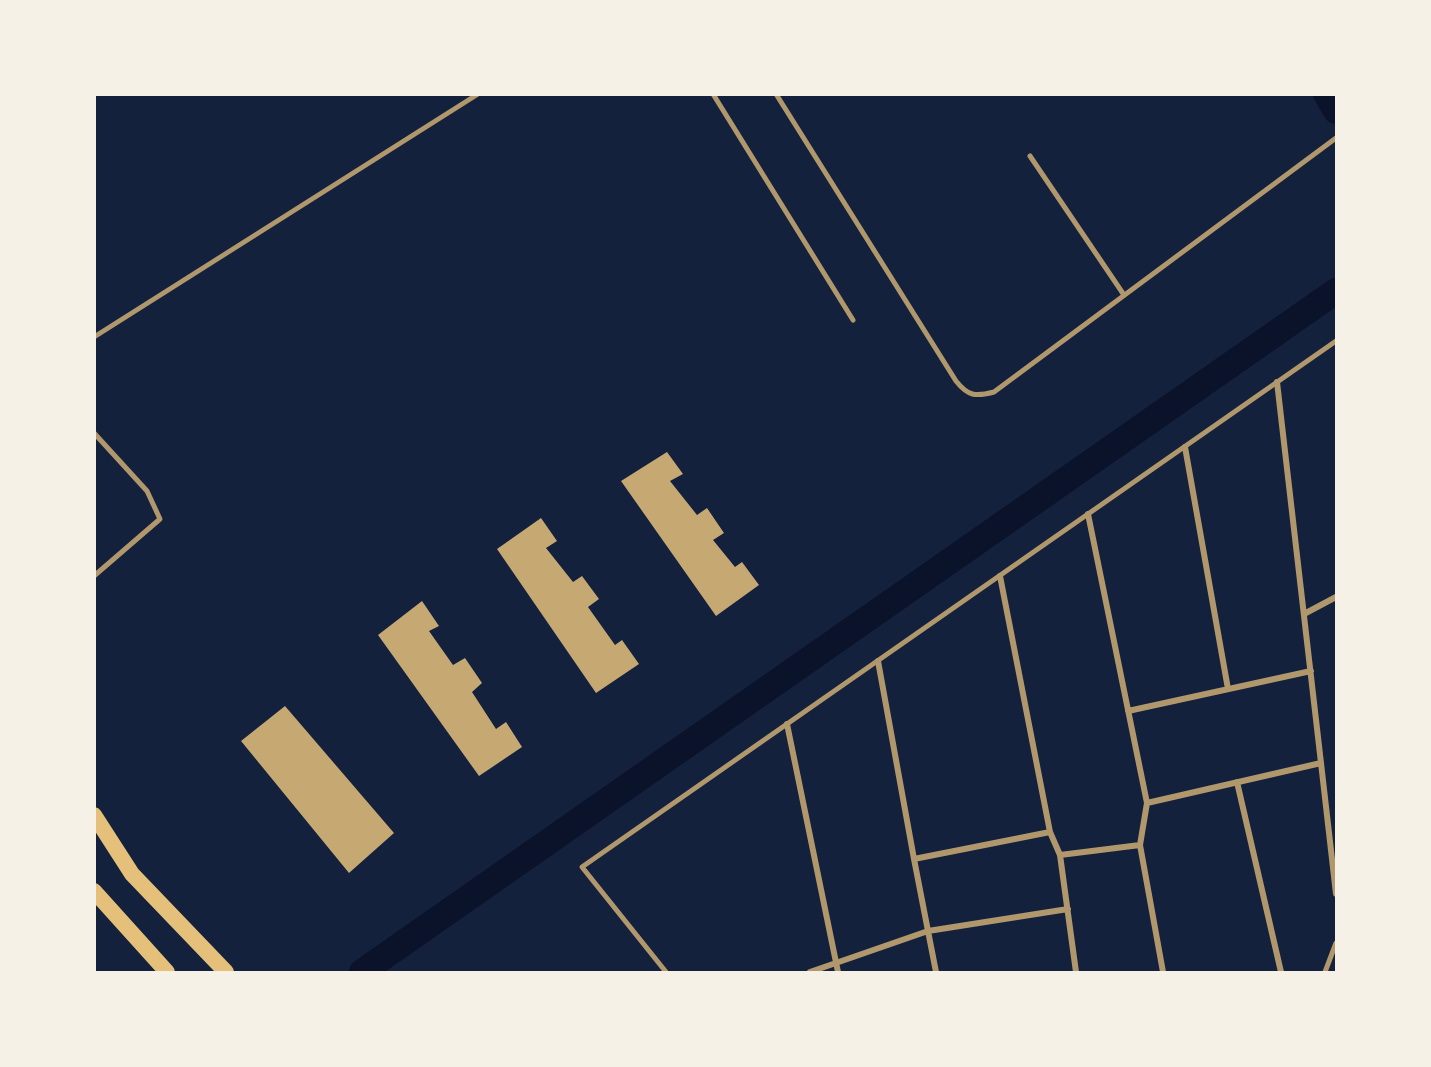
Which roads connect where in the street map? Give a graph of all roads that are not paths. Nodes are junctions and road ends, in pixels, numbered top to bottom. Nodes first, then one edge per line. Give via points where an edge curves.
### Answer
1 (478, 94) edge
2 (713, 94) edge
3 (776, 94) edge
4 (1336, 138) edge
5 (1030, 156) dead end
6 (1124, 295) junction
7 (853, 320) dead end
8 (94, 337) edge
9 (1336, 341) edge
10 (1278, 383) junction
11 (94, 433) edge
12 (1185, 447) junction
13 (1088, 514) junction
14 (94, 576) edge
15 (1000, 576) junction
16 (1336, 597) edge
17 (1304, 614) junction
18 (878, 662) junction
19 (1311, 671) junction
20 (1227, 689) junction
21 (1128, 711) junction
22 (788, 724) junction
23 (1321, 762) junction
24 (1237, 782) junction
25 (1147, 803) junction
26 (94, 815) edge
27 (1050, 832) junction
28 (94, 834) edge
29 (1140, 845) junction
30 (1060, 855) junction
31 (914, 859) junction
32 (132, 874) junction
33 (94, 891) edge
34 (1336, 894) edge
35 (1068, 909) junction
36 (928, 932) junction
37 (1336, 943) edge
38 (836, 963) junction
39 (167, 972) edge
40 (226, 972) edge
41 (666, 972) edge
42 (810, 972) edge
43 (838, 972) edge
44 (936, 972) edge
45 (1076, 972) edge
46 (1163, 972) edge
47 (1282, 972) edge
48 (1325, 972) edge

1 - 8 lane
2 - 7 lane
3 - 6 lane via 965,392 978,396 994,391
4 - 6 lane
5 - 6 lane
9 - 10 lane
10 - 12 lane
10 - 17 street
11 - 14 lane via 147,491 160,519
12 - 13 lane
12 - 20 street
13 - 15 lane
13 - 21 street
15 - 18 lane
15 - 27 street
16 - 17 street
17 - 19 street
18 - 22 lane
18 - 31 street
19 - 20 street
19 - 23 street
20 - 21 street
21 - 25 street
22 - 38 street
22 - 41 lane via 582,867
23 - 24 street
23 - 34 street
24 - 25 street
24 - 47 street
25 - 29 street
26 - 32 main road
27 - 30 street
27 - 31 street
28 - 32 main road
29 - 30 street
29 - 46 street
30 - 35 street
31 - 36 street
32 - 40 main road
33 - 39 main road
35 - 36 street
35 - 45 street
36 - 38 street
36 - 44 street
37 - 48 lane
38 - 42 street
38 - 43 street

